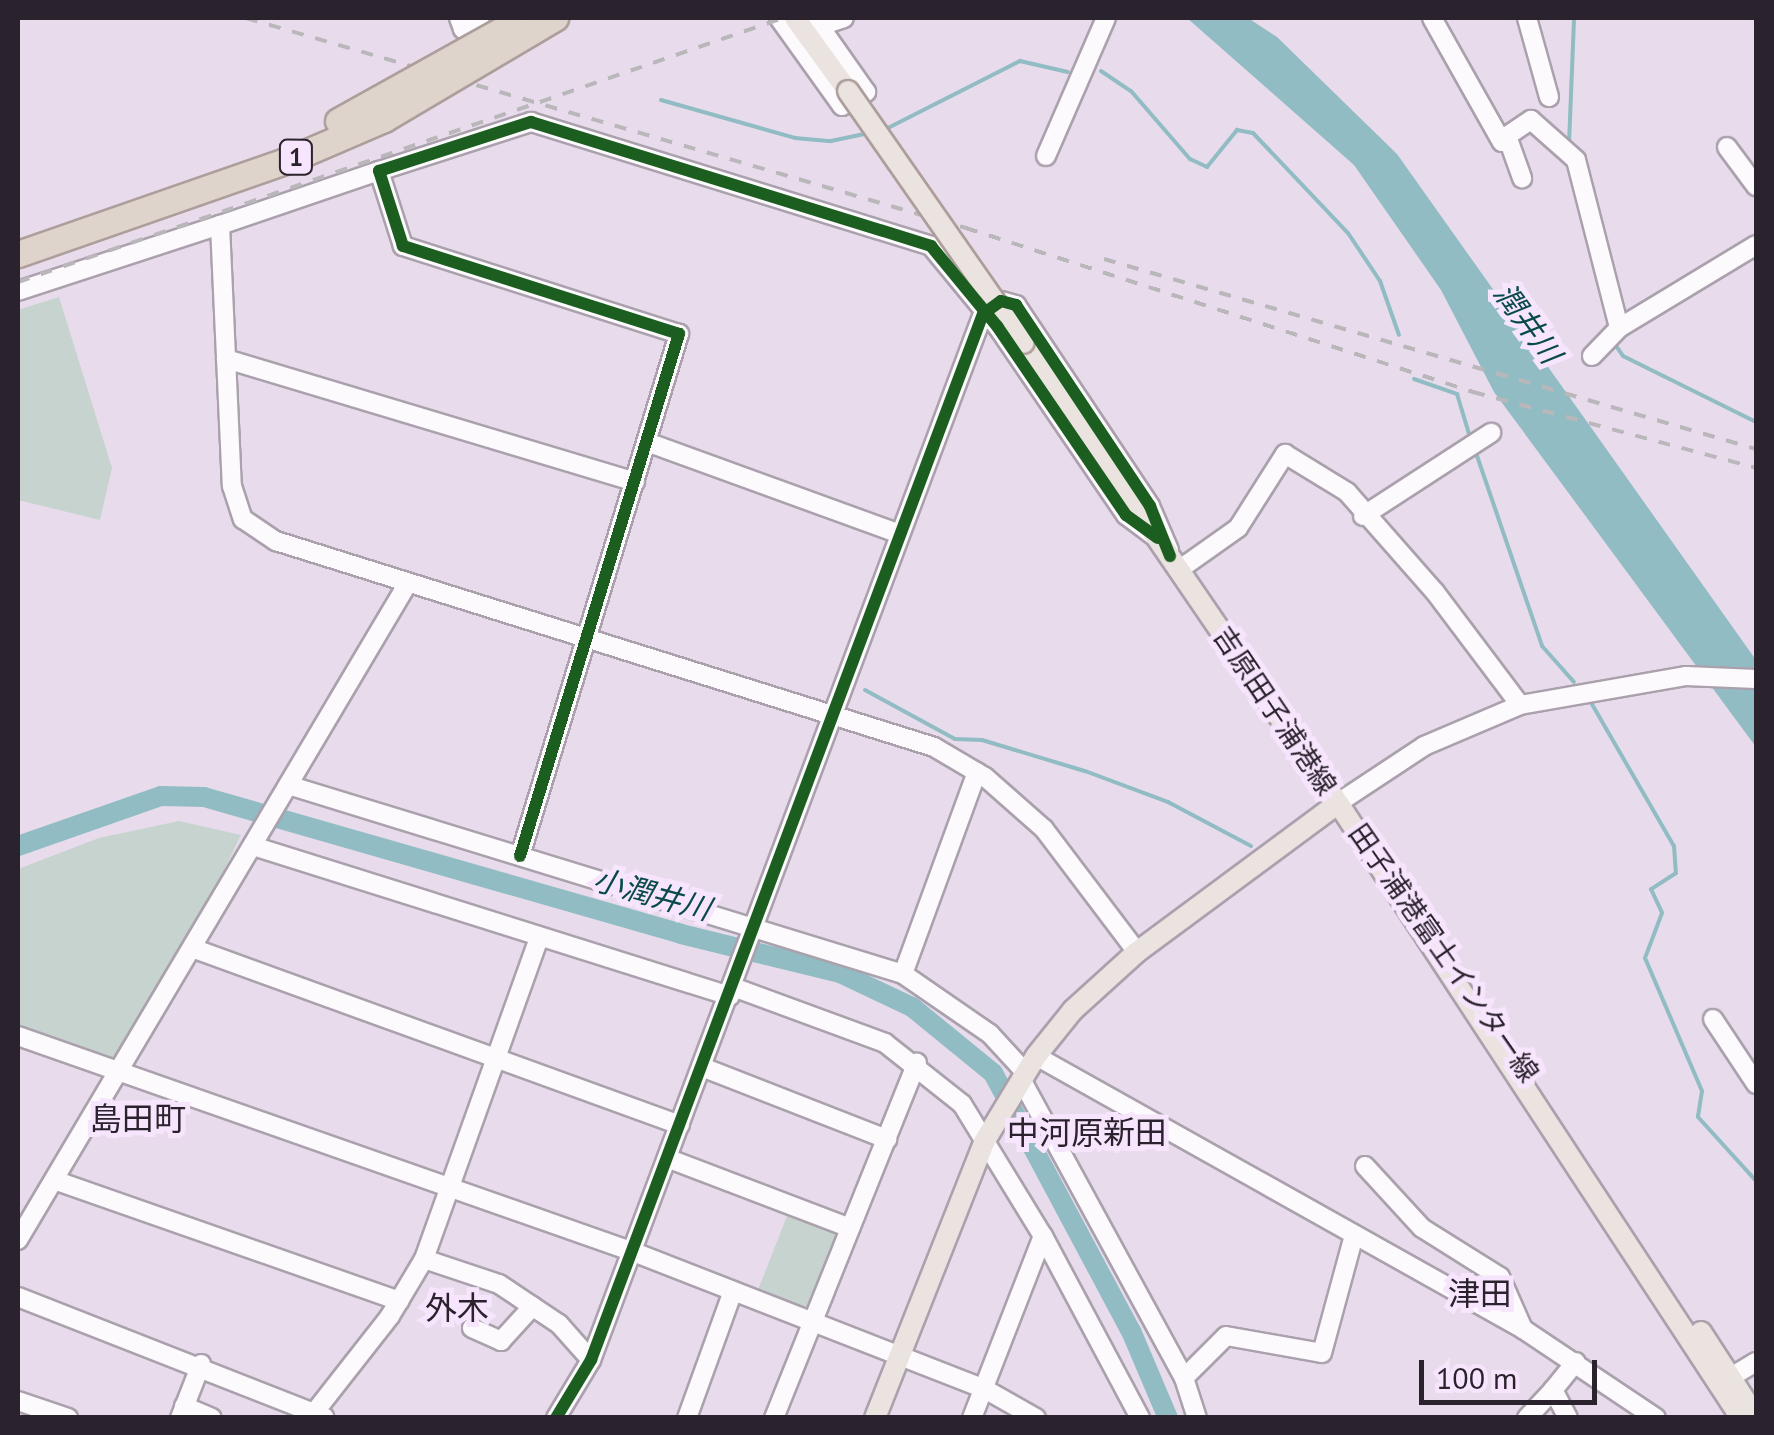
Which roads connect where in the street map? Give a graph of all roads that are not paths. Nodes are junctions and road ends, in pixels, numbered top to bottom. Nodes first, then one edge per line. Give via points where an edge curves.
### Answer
1 (460, 18) edge
2 (480, 18) edge
3 (523, 18) edge
4 (555, 18) edge
5 (779, 18) edge
6 (795, 18) edge
7 (844, 18) edge
8 (1106, 18) edge
9 (1432, 18) edge
10 (1527, 18) edge
11 (817, 22) edge
12 (1549, 98) dead end
13 (1508, 136) junction
14 (1728, 147) dead end
15 (1046, 156) dead end
16 (379, 171) junction
17 (1522, 178) dead end
18 (1756, 186) edge
19 (220, 225) junction
20 (18, 235) edge
21 (1756, 246) edge
22 (18, 254) edge
23 (18, 291) edge
24 (983, 314) junction
25 (1615, 332) junction
26 (1592, 356) dead end
27 (226, 360) junction
28 (1491, 433) dead end
29 (648, 442) junction
30 (635, 482) junction
31 (1363, 516) junction
32 (900, 534) junction
33 (1170, 555) junction
34 (408, 583) junction
35 (586, 638) junction
36 (1756, 678) edge
37 (1520, 705) junction
38 (837, 718) junction
39 (977, 772) junction
40 (285, 789) junction
41 (1338, 804) junction
42 (254, 842) junction
43 (520, 856) junction
44 (756, 929) junction
45 (539, 938) junction
46 (192, 948) junction
47 (1136, 952) junction
48 (903, 974) junction
49 (732, 991) junction
50 (1713, 1019) dead end
51 (18, 1036) edge
52 (499, 1058) junction
53 (918, 1062) junction
54 (702, 1067) junction
55 (118, 1070) junction
56 (1025, 1073) junction
57 (1756, 1084) edge
58 (680, 1124) junction
59 (986, 1137) junction
60 (886, 1140) junction
61 (667, 1158) junction
62 (1365, 1166) dead end
63 (54, 1180) junction
64 (449, 1186) junction
65 (850, 1228) junction
66 (1044, 1236) junction
67 (1353, 1239) junction
68 (18, 1240) edge
69 (632, 1251) junction
70 (424, 1259) junction
71 (733, 1290) junction
72 (18, 1297) edge
73 (399, 1301) junction
74 (533, 1306) junction
75 (812, 1320) junction
76 (472, 1328) dead end
77 (1522, 1329) junction
78 (899, 1354) junction
79 (592, 1360) junction
80 (1576, 1362) junction
81 (1756, 1362) edge
82 (201, 1364) junction
83 (1731, 1377) junction
84 (1184, 1378) junction
85 (983, 1388) junction
86 (1552, 1390) junction
87 (18, 1401) edge
88 (182, 1412) edge
89 (320, 1415) edge
90 (1756, 1417) edge
91 (68, 1418) edge
92 (212, 1418) edge
93 (556, 1418) edge
94 (687, 1418) edge
95 (774, 1418) edge
96 (874, 1418) edge
97 (972, 1418) edge
98 (1036, 1418) edge
99 (1140, 1418) edge
100 (1197, 1418) edge
101 (1528, 1418) edge
102 (1568, 1418) edge
103 (1656, 1418) edge
104 (1741, 1418) edge

1 - 2 street via 462,29
3 - 20 highway, 1, bridge via 398,92 296,139
4 - 22 highway, 1, bridge via 466,76 366,126
5 - 11 street via 842,106 866,92
6 - 33 main road, 吉原田子浦港線, bridge
7 - 11 street
8 - 15 street
9 - 13 street via 1502,142
10 - 12 street
13 - 17 street
13 - 25 street via 1531,120 1569,155
14 - 18 street
16 - 19 street
16 - 24 street via 531,122 931,246
16 - 29 street via 403,246 673,328 679,342
19 - 23 street
19 - 27 street
21 - 25 street
24 - 32 street
24 - 33 street via 1126,514
24 - 33 street via 1006,300 1016,306 1150,506
25 - 26 street
27 - 30 street
27 - 34 street via 232,486 243,519 276,541
28 - 31 street
29 - 30 street
29 - 32 street
30 - 35 street
31 - 33 street via 1347,492 1285,454 1238,528
31 - 37 street via 1436,592
32 - 38 street
33 - 41 main road, 吉原田子浦港線
34 - 35 street
34 - 40 street
35 - 38 street
35 - 43 street
36 - 37 street via 1686,676
37 - 41 street via 1424,746
38 - 39 street via 896,732
38 - 44 street
39 - 47 street via 1044,828
39 - 48 street
40 - 42 street
40 - 43 street
41 - 47 main road, 吉原田子浦港線
41 - 83 main road, 田子浦港富士インター線 via 1419,912
41 - 104 main road, 田子浦港富士インター線
42 - 45 street
42 - 46 street
43 - 44 street
44 - 48 street
44 - 49 street
45 - 49 street
45 - 52 street
46 - 52 street
46 - 55 street
47 - 56 main road, 吉原田子浦港線 via 1073,1010
48 - 56 street via 990,1034
49 - 53 street via 845,1026
49 - 54 street
50 - 57 street
51 - 55 street
52 - 58 street
52 - 64 street
53 - 59 street
53 - 60 street
54 - 58 street
54 - 60 street
55 - 63 street
55 - 64 street
56 - 59 main road, 吉原田子浦港線
56 - 67 street
56 - 84 street
58 - 61 street
59 - 66 street
59 - 78 main road, 吉原田子浦港線
60 - 65 street
61 - 65 street
61 - 69 street
62 - 77 street via 1422,1228 1500,1277 1511,1290
63 - 68 street
63 - 73 street
64 - 69 street
64 - 70 street
65 - 75 street
66 - 85 street
66 - 99 street
67 - 77 street
67 - 84 street via 1322,1353 1226,1336
69 - 71 street
69 - 79 street
70 - 73 street
70 - 74 street via 499,1284
71 - 75 street
71 - 94 street
72 - 82 street
73 - 89 street
74 - 76 street via 501,1341
74 - 79 street
75 - 78 street
75 - 95 street
77 - 80 street
78 - 85 street
78 - 96 main road, 吉原田子浦港線
79 - 93 street
80 - 86 street
80 - 103 street
81 - 83 street
82 - 88 street
82 - 89 street
83 - 90 main road, 田子浦港富士インター線
84 - 100 street
85 - 97 street
85 - 98 street
86 - 101 street
86 - 102 street
87 - 91 street
88 - 92 street

